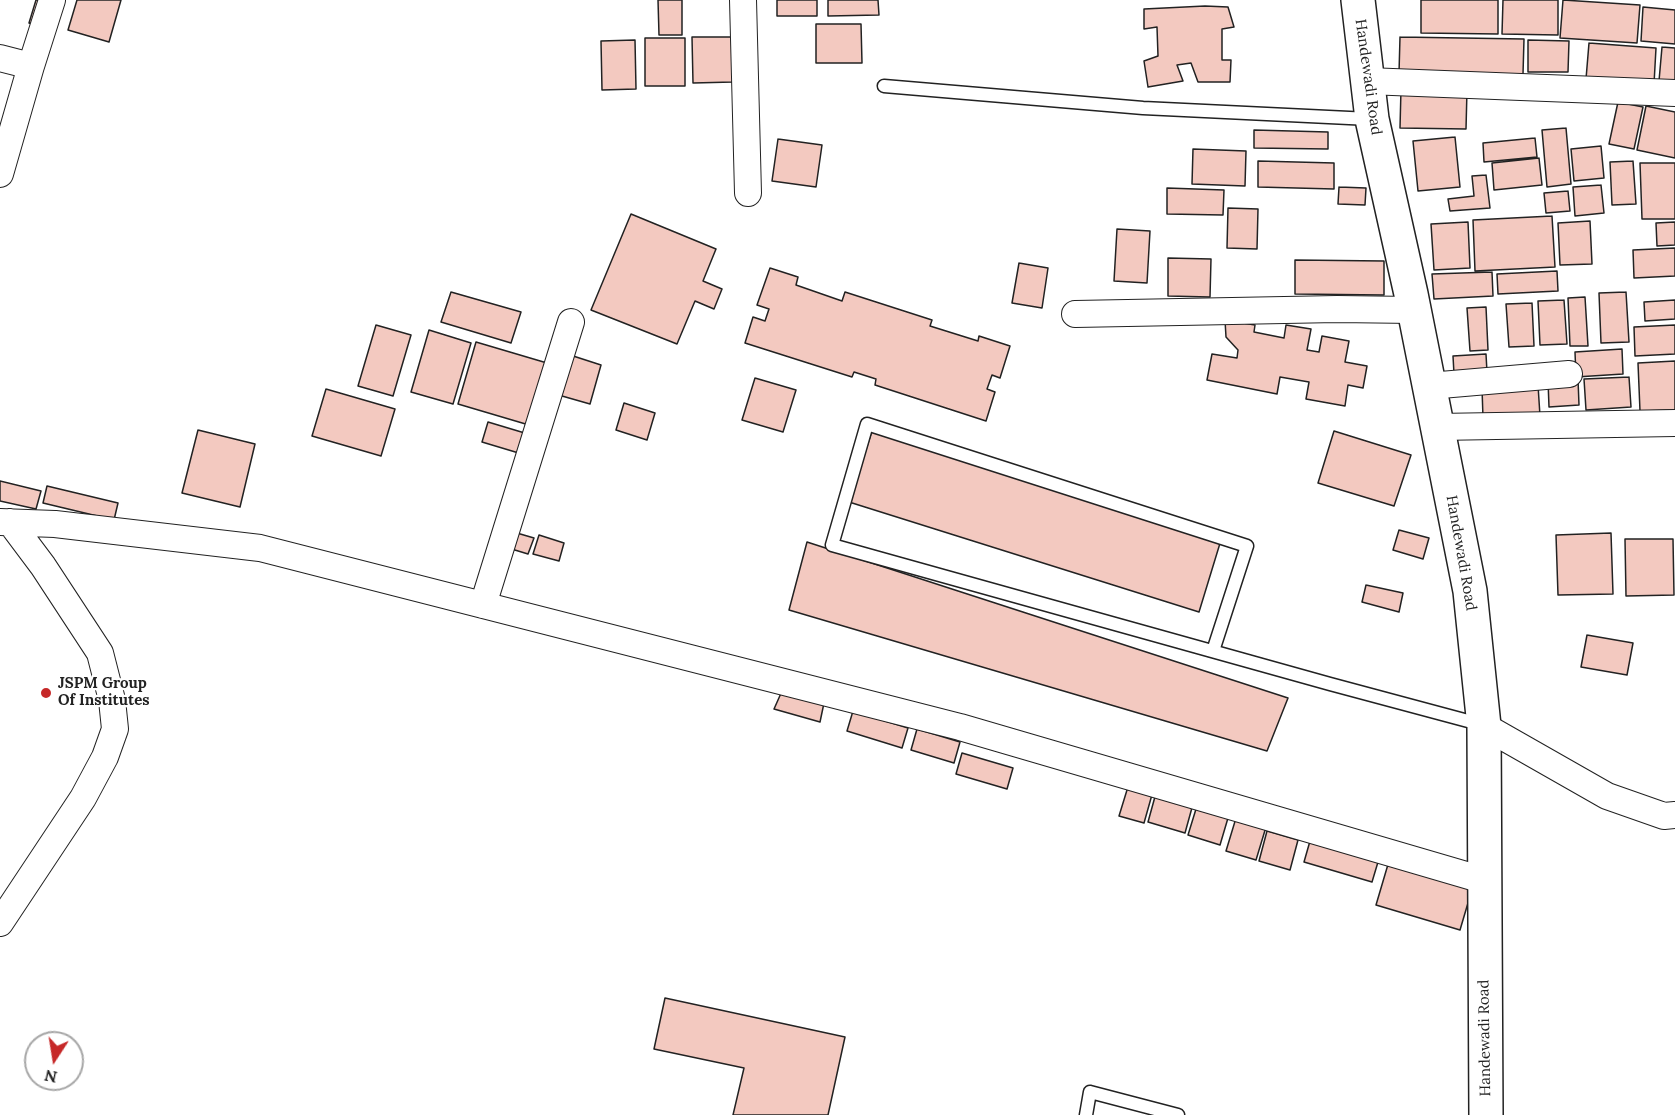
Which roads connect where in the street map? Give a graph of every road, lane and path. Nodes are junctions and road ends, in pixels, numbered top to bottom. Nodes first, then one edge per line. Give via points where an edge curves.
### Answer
1 (52, 0) edge
2 (743, 0) edge
3 (1358, 0) edge
4 (0, 58) edge
5 (31, 66) junction
6 (1367, 81) junction
7 (884, 87) dead end
8 (1675, 93) edge
9 (1372, 119) junction
10 (0, 174) edge
11 (748, 193) dead end
12 (1414, 310) junction
13 (1075, 314) dead end
14 (571, 322) dead end
15 (1569, 374) dead end
16 (1429, 386) junction
17 (1675, 423) edge
18 (1437, 427) junction
19 (5, 522) edge
20 (483, 605) junction
21 (1214, 651) junction
22 (1484, 726) junction
23 (1675, 815) edge
24 (1484, 880) junction
25 (0, 923) edge
26 (1086, 1115) edge
27 (1178, 1115) edge
28 (1486, 1115) edge

1 - 5 street
2 - 11 street
3 - 6 main road, Handewadi Road
4 - 5 street
5 - 10 street
6 - 8 street
6 - 9 main road, Handewadi Road
7 - 9 lane via 1143,108
9 - 12 main road, Handewadi Road
12 - 13 street
12 - 16 main road, Handewadi Road
14 - 20 street
15 - 16 street
16 - 18 main road, Handewadi Road
17 - 18 street
18 - 22 main road, Handewadi Road via 1470,591
19 - 20 street via 55,524 260,548
19 - 25 street via 43,566 100,653 116,729 83,798
20 - 24 street via 960,727
21 - 21 lane via 1247,546 867,424 832,545
21 - 22 lane
22 - 23 street via 1607,796 1664,816
22 - 24 main road, Handewadi Road
24 - 28 main road, Handewadi Road
26 - 27 lane via 1090,1092

